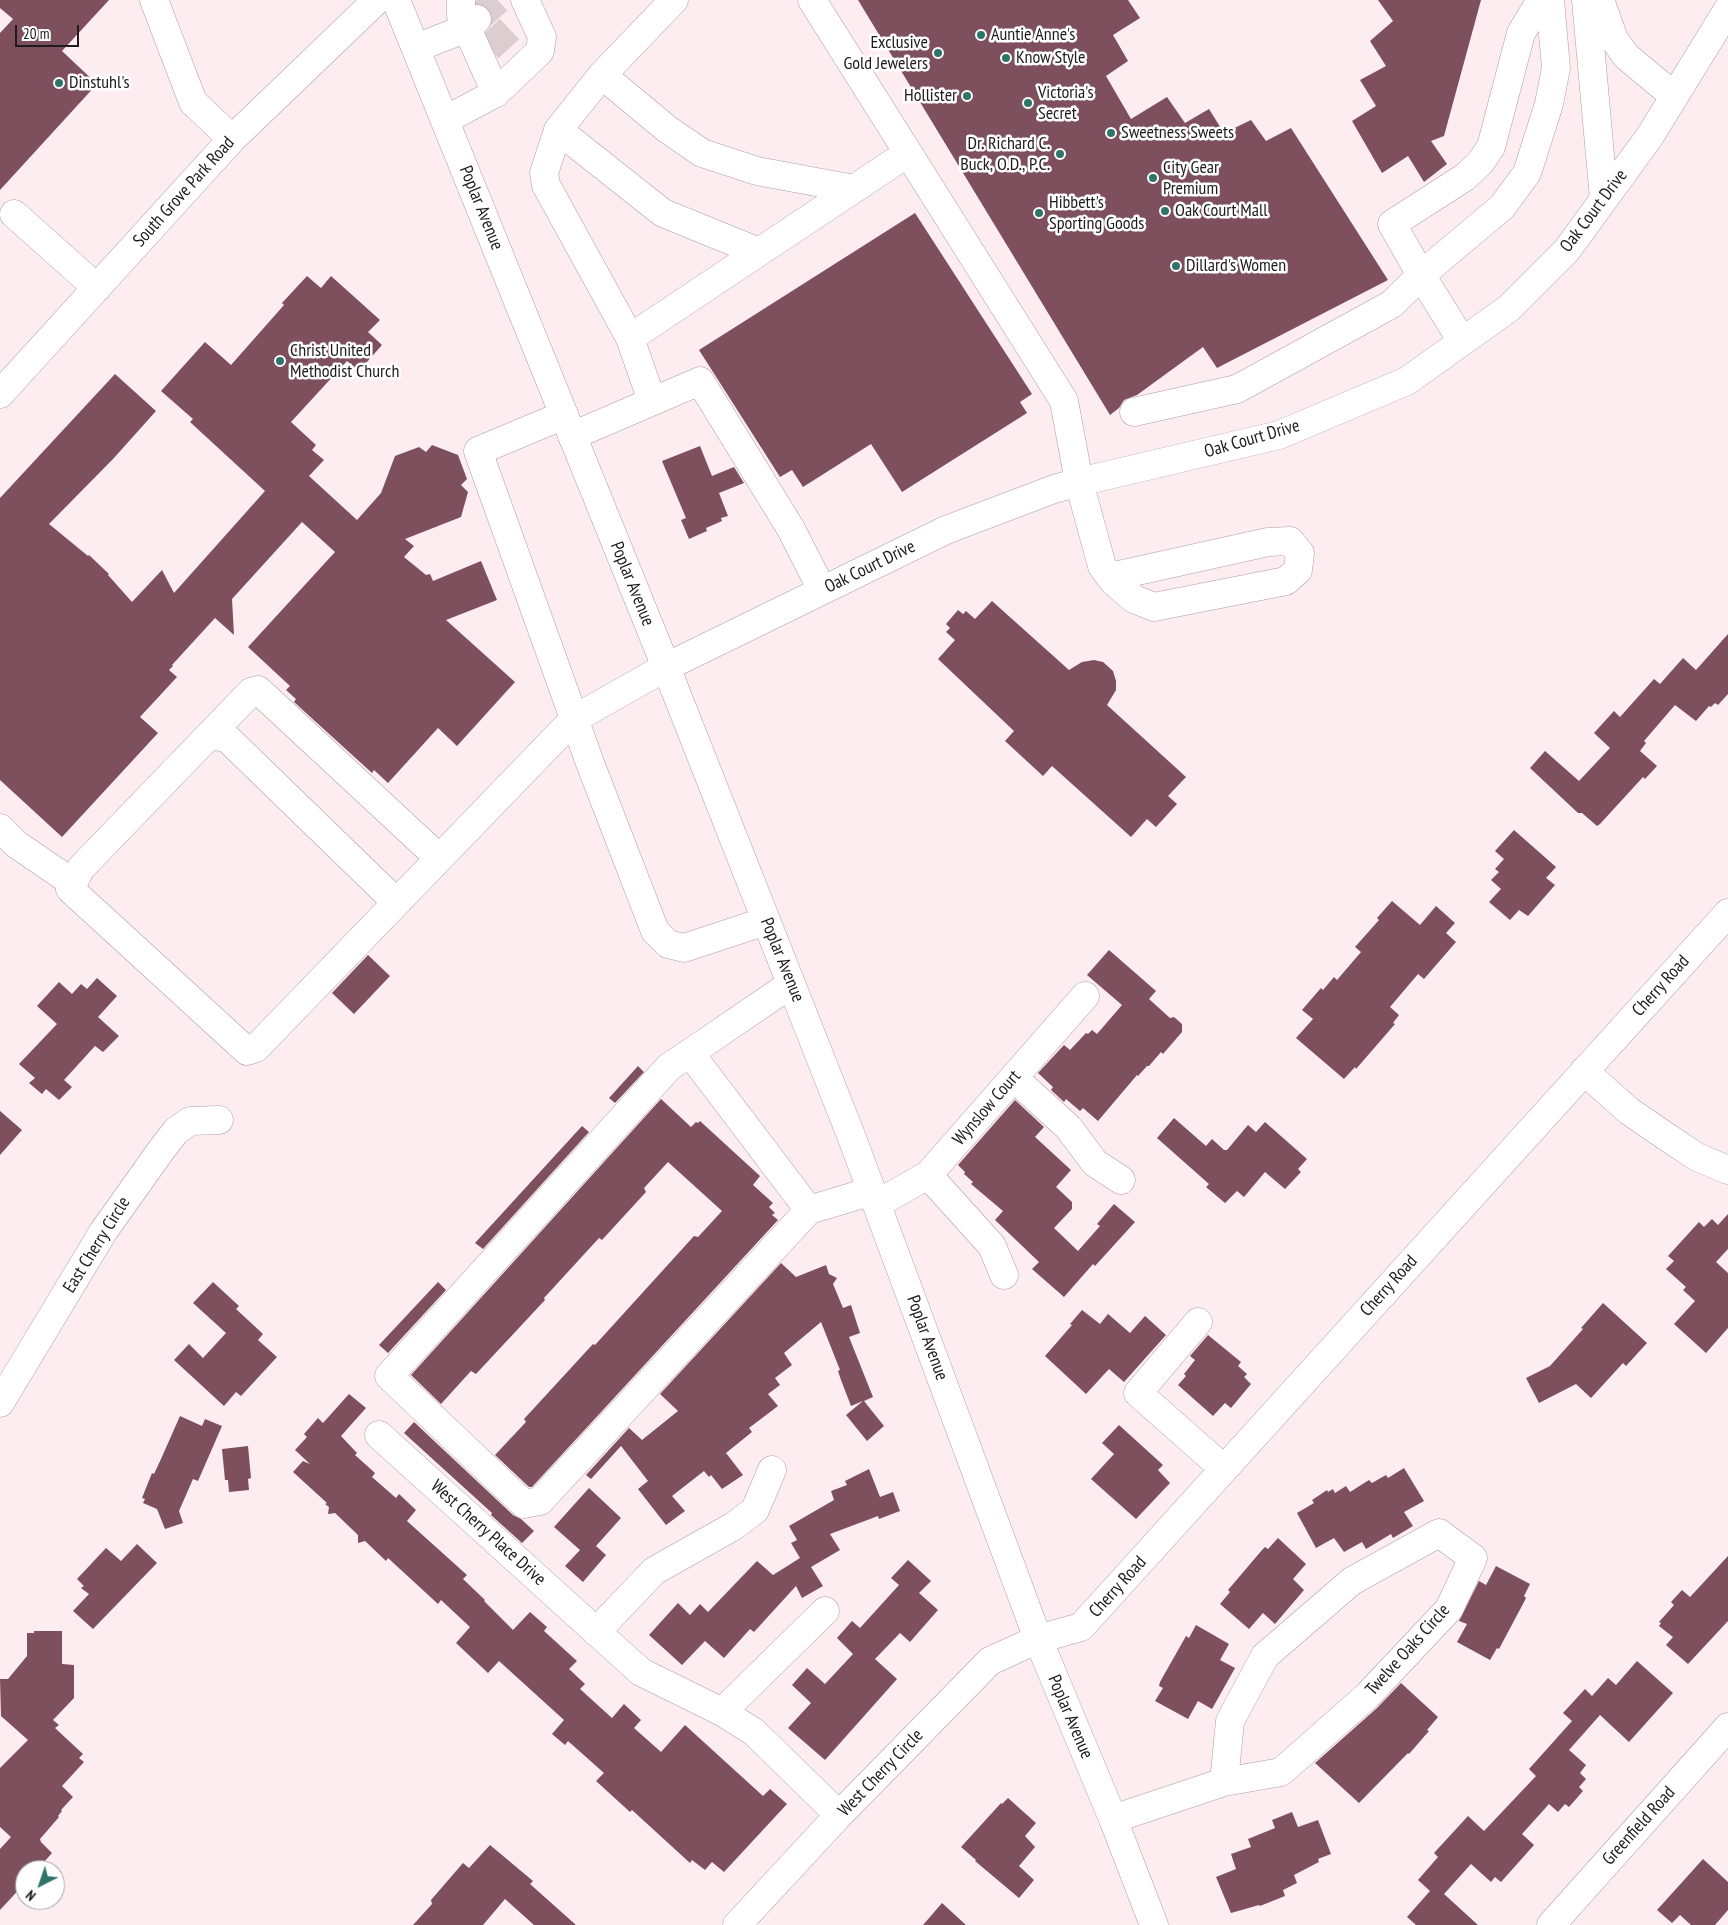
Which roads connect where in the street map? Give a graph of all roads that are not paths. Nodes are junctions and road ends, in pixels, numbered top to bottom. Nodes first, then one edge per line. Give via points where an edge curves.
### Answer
1 (154, 0) edge
2 (377, 0) edge
3 (396, 0) edge
4 (674, 0) edge
5 (812, 0) edge
6 (1541, 0) edge
7 (1550, 0) edge
8 (1586, 0) edge
9 (1600, 0) edge
10 (524, 10) edge
11 (1728, 10) edge
12 (468, 16) edge
13 (416, 48) junction
14 (602, 75) junction
15 (496, 93) junction
16 (1674, 96) junction
17 (445, 120) junction
18 (558, 130) junction
19 (232, 139) junction
20 (908, 153) junction
21 (854, 189) junction
22 (1604, 199) junction
23 (14, 214) dead end
24 (759, 252) junction
25 (1421, 275) junction
26 (97, 288) junction
27 (630, 338) junction
28 (1462, 341) junction
29 (0, 394) edge
30 (652, 401) junction
31 (1134, 412) dead end
32 (568, 425) junction
33 (1079, 482) junction
34 (1110, 577) junction
35 (822, 590) junction
36 (666, 667) junction
37 (574, 719) junction
38 (211, 734) junction
39 (5, 843) edge
40 (440, 858) junction
41 (73, 883) junction
42 (396, 902) junction
43 (1728, 913) edge
44 (766, 921) junction
45 (791, 984) junction
46 (1085, 996) dead end
47 (690, 1053) junction
48 (1584, 1072) junction
49 (1014, 1078) junction
50 (219, 1120) dead end
51 (1728, 1170) edge
52 (928, 1175) junction
53 (1120, 1180) dead end
54 (874, 1197) junction
55 (809, 1210) junction
56 (1004, 1275) dead end
57 (1198, 1322) dead end
58 (0, 1403) edge
59 (379, 1435) dead end
60 (1224, 1469) junction
61 (772, 1470) dead end
62 (825, 1611) dead end
63 (596, 1632) junction
64 (1038, 1639) junction
65 (722, 1712) junction
66 (1728, 1727) edge
67 (1224, 1782) junction
68 (840, 1815) junction
69 (1113, 1819) junction
70 (737, 1925) edge
71 (1154, 1925) edge
72 (1551, 1925) edge

1 - 19 street via 193,102
2 - 19 street, South Grove Park Road
3 - 13 street, Poplar Avenue
4 - 14 street
5 - 20 street
6 - 25 street via 1521,33 1491,146 1480,163 1465,177 1392,224
7 - 25 street via 1556,68 1549,104 1527,173 1502,207
8 - 22 street
9 - 16 street via 1614,39 1626,56
10 - 15 street via 542,37 540,51
11 - 16 street, Oak Court Drive
12 - 13 street
12 - 15 street via 484,52
13 - 17 street, Poplar Avenue
14 - 18 street
14 - 21 street via 667,129 702,153 757,172
15 - 17 street
16 - 22 street, Oak Court Drive via 1650,136
17 - 32 street, Poplar Avenue
18 - 24 street via 663,213
18 - 27 street via 544,173 546,185
19 - 26 street, South Grove Park Road
20 - 21 street
20 - 33 street via 1064,400
21 - 24 street
22 - 28 street, Oak Court Drive via 1567,250 1508,309
23 - 26 street
24 - 27 street
25 - 28 street
25 - 31 street via 1392,304 1237,389
26 - 29 street, South Grove Park Road
27 - 30 street
28 - 33 street, Oak Court Drive via 1407,381 1279,435
30 - 32 street
30 - 35 street via 700,381 791,529
32 - 36 street, Poplar Avenue
32 - 37 street via 478,451
33 - 34 street via 1102,566
33 - 35 street, Oak Court Drive via 946,530
34 - 34 street via 1134,599 1154,607 1286,581 1298,570 1300,553 1290,541 1268,542
35 - 36 street, Oak Court Drive
36 - 37 street, Oak Court Drive
36 - 44 street, Poplar Avenue
37 - 40 street, Oak Court Drive
37 - 44 street via 655,931 661,938 668,944 684,948
38 - 40 street via 251,692 258,690
38 - 41 street via 81,868
38 - 42 street via 228,739
39 - 41 street
40 - 42 street, Oak Court Drive
41 - 42 street, Oak Court Drive via 70,889 247,1051 256,1048
43 - 48 street, Cherry Road
44 - 45 street, Poplar Avenue
45 - 47 street
45 - 54 street, Poplar Avenue
46 - 49 street, Wynslow Court
47 - 55 street
47 - 55 street via 669,1067 389,1376 524,1504 540,1501
48 - 51 street via 1629,1111 1697,1158
48 - 60 street, Cherry Road
49 - 52 street, Wynslow Court
49 - 53 street via 1068,1126 1095,1163
50 - 58 street, East Cherry Circle via 190,1121 166,1143 104,1232
52 - 54 street, Wynslow Court
52 - 56 street via 992,1246
54 - 55 street, Wynslow Court
54 - 64 street, Poplar Avenue
57 - 60 street via 1138,1392
59 - 63 street, West Cherry Place Drive
60 - 64 street, Cherry Road via 1082,1627
61 - 63 street via 755,1510 734,1526 654,1571
62 - 65 street
63 - 65 street, West Cherry Place Drive via 641,1672
64 - 68 street, West Cherry Circle via 990,1661
64 - 69 street, Poplar Avenue
65 - 68 street, West Cherry Place Drive via 754,1732
66 - 72 street, Greenfield Road
67 - 67 street, Twelve Oaks Circle via 1281,1772 1367,1696 1449,1609 1472,1558 1439,1533 1352,1581 1265,1656 1230,1721
67 - 69 street, Twelve Oaks Circle
68 - 70 street, West Cherry Circle
69 - 71 street, Poplar Avenue

